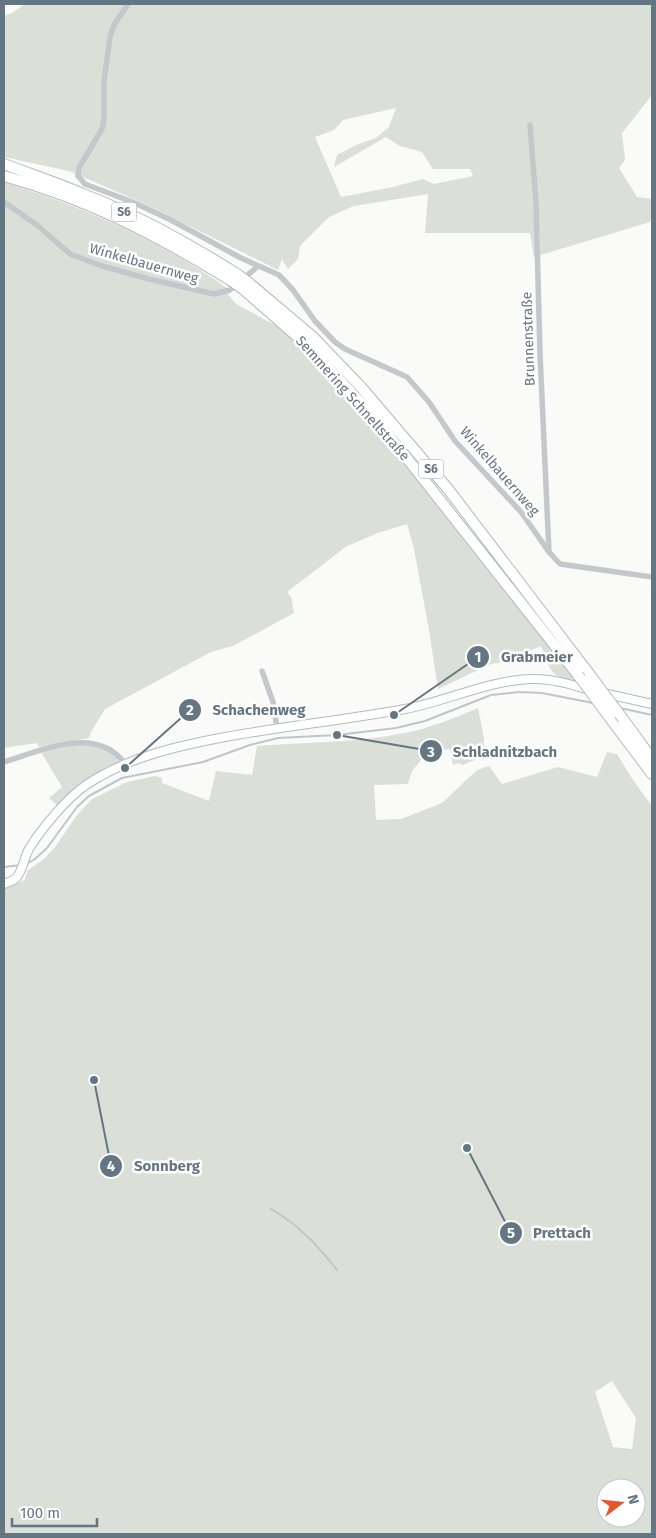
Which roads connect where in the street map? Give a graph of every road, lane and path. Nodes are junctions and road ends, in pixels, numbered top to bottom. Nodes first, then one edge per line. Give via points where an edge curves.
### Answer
1 (128, 4) edge
2 (530, 125) dead end
3 (4, 164) edge
4 (4, 176) edge
5 (4, 202) edge
6 (257, 267) junction
7 (234, 277) junction
8 (246, 286) junction
9 (549, 552) junction
10 (652, 577) edge
11 (262, 671) dead end
12 (652, 704) edge
13 (276, 728) junction
14 (652, 759) edge
15 (4, 762) edge
16 (125, 764) junction
17 (652, 774) edge
18 (4, 884) edge

1 - 6 street, Winkelbauernweg via 110,37 102,129 78,168 78,176 85,184 135,203
2 - 9 street, Brunnenstraße
3 - 7 highway, Semmering Schnellstraße / S6 via 84,194 140,220 195,248
4 - 7 highway, Semmering Schnellstraße / S6 via 80,200
5 - 6 street, Winkelbauernweg via 70,254 158,282 214,294 230,290
6 - 9 street, Winkelbauernweg via 271,271 286,282 335,342 407,377 429,402 455,441 521,512
7 - 8 highway, Semmering Schnellstraße / S6, bridge
8 - 14 highway, Semmering Schnellstraße / S6, bridge via 312,336 361,387 448,490
8 - 17 highway, Semmering Schnellstraße / S6, bridge via 376,419
9 - 10 street, Winkelbauernweg via 560,564
11 - 13 street via 273,702
12 - 13 street via 564,682 532,678 491,684 407,709
13 - 16 street via 186,744
15 - 16 street via 50,748 89,742 112,750
16 - 18 street via 93,780 68,799 30,848 19,873

